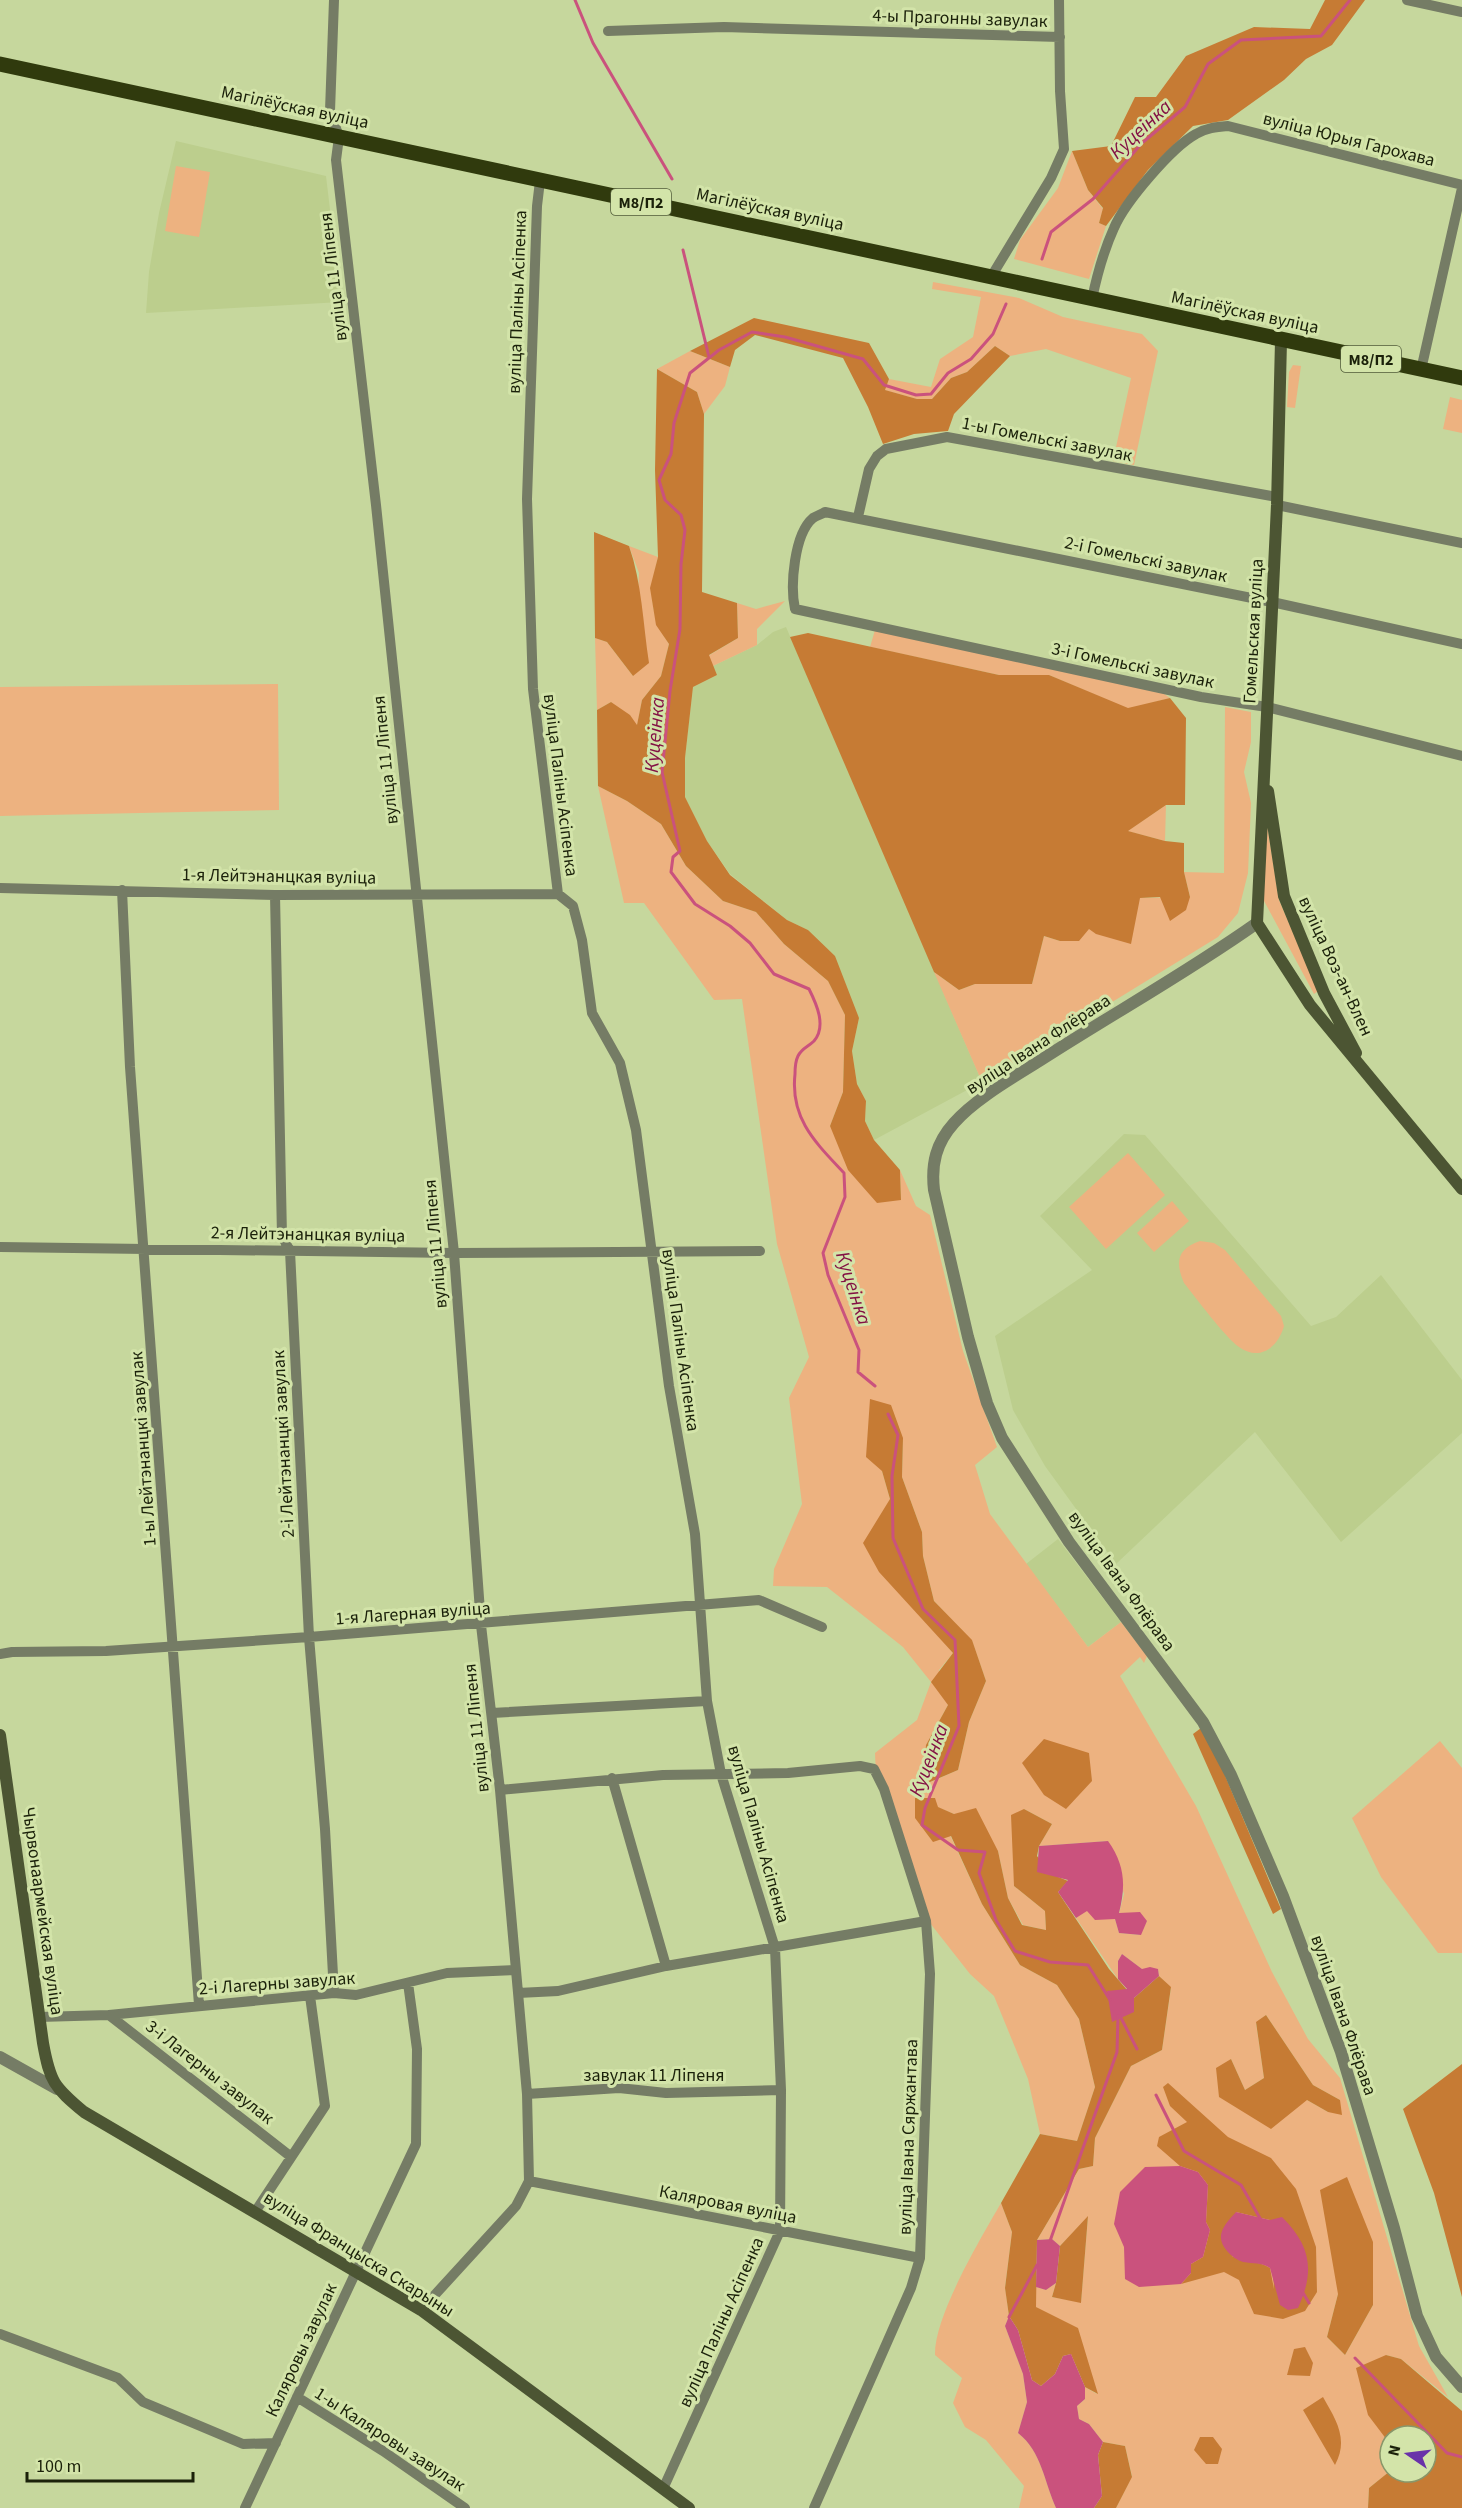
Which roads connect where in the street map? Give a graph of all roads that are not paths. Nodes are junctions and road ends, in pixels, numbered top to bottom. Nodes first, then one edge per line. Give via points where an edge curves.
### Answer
1 (334, 0) edge
2 (1059, 0) edge
3 (1407, 0) edge
4 (1462, 12) edge
5 (608, 31) dead end
6 (1059, 38) junction
7 (0, 64) edge
8 (339, 137) junction
9 (540, 181) junction
10 (1462, 186) edge
11 (991, 277) junction
12 (1092, 299) junction
13 (1281, 341) junction
14 (1421, 370) junction
15 (1462, 378) edge
16 (1277, 501) junction
17 (858, 517) junction
18 (1462, 543) edge
19 (1272, 602) junction
20 (795, 609) joint
21 (1462, 644) edge
22 (1267, 707) junction
23 (1462, 756) edge
24 (1265, 759) junction
25 (0, 888) edge
26 (122, 890) junction
27 (416, 894) junction
28 (558, 894) junction
29 (275, 895) junction
30 (1257, 923) junction
31 (1369, 1078) junction
32 (1462, 1189) edge
33 (0, 1247) edge
34 (145, 1248) junction
35 (290, 1251) junction
36 (760, 1251) dead end
37 (652, 1252) junction
38 (453, 1253) junction
39 (700, 1603) junction
40 (481, 1625) junction
41 (822, 1627) dead end
42 (309, 1638) junction
43 (174, 1646) junction
44 (0, 1654) edge
45 (707, 1701) junction
46 (492, 1713) junction
47 (0, 1735) edge
48 (721, 1774) junction
49 (612, 1778) junction
50 (500, 1790) junction
51 (6, 1811) edge
52 (926, 1921) junction
53 (774, 1948) junction
54 (666, 1966) junction
55 (516, 1970) junction
56 (408, 1983) junction
57 (334, 1993) junction
58 (518, 1993) junction
59 (310, 1996) junction
60 (199, 2005) junction
61 (109, 2015) junction
62 (39, 2017) junction
63 (0, 2057) edge
64 (57, 2089) junction
65 (781, 2090) junction
66 (527, 2094) junction
67 (290, 2156) junction
68 (529, 2181) junction
69 (255, 2212) junction
70 (780, 2231) junction
71 (920, 2258) junction
72 (357, 2271) junction
73 (420, 2310) junction
74 (0, 2334) edge
75 (1462, 2387) edge
76 (297, 2397) junction
77 (276, 2443) junction
78 (663, 2489) junction
79 (244, 2508) edge
80 (465, 2508) edge
81 (689, 2508) edge
82 (814, 2508) edge

1 - 8 street via 330,111
2 - 6 street
3 - 4 street
5 - 6 street, 4-ы Прагонны завулак via 724,27
6 - 11 street via 1065,149
7 - 8 main road, Магілёўская вуліца / М8/П2
8 - 9 main road, Магілёўская вуліца / М8/П2
8 - 27 street, вуліца 11 Ліпеня via 336,160
9 - 11 main road, Магілёўская вуліца / М8/П2
9 - 28 street, вуліца Паліны Асіпенка via 528,511 533,689
10 - 12 street, вуліца Юрыя Гарохава via 1228,126 1212,127 1173,152 1115,225
10 - 14 street
11 - 12 main road, Магілёўская вуліца / М8/П2
12 - 13 main road, Магілёўская вуліца / М8/П2
13 - 14 main road, Магілёўская вуліца / М8/П2
13 - 16 main road, Гомельская вуліца
14 - 15 main road, Магілёўская вуліца / М8/П2
16 - 17 street, 1-ы Гомельскі завулак via 946,436 886,449 877,456 869,469
16 - 18 street, 1-ы Гомельскі завулак
16 - 19 main road, Гомельская вуліца
17 - 19 street, 2-і Гомельскі завулак
17 - 20 street, 2-і Гомельскі завулак via 825,512 812,518 800,539
19 - 21 street, 2-і Гомельскі завулак
19 - 22 main road, Гомельская вуліца
20 - 22 street, 3-і Гомельскі завулак via 1209,699
22 - 23 street, 3-і Гомельскі завулак
22 - 24 main road, Гомельская вуліца
24 - 30 main road, Гомельская вуліца
24 - 31 main road, вуліца Воз-ан-Влен via 1284,896 1324,993
25 - 26 street, 1-я Лейтэнанцкая вуліца
26 - 29 street, 1-я Лейтэнанцкая вуліца
26 - 34 street, 1-ы Лейтэнанцкі завулак via 130,1067
27 - 28 street, 1-я Лейтэнанцкая вуліца
27 - 29 street, 1-я Лейтэнанцкая вуліца
27 - 38 street, вуліца 11 Ліпеня
28 - 37 street, вуліца Паліны Асіпенка via 573,906 592,1013 620,1063 636,1130
29 - 35 street, 2-і Лейтэнанцкі завулак via 282,1236
30 - 31 main road, вуліца Воз-ан-Влен via 1310,1005
30 - 75 street, вуліца Івана Флёрава via 966,1112 936,1151 934,1190 968,1337 987,1403 1002,1438 1069,1542 1203,1722 1231,1774 1283,1896 1341,2052 1417,2316 1436,2357
31 - 32 main road, вуліца Воз-ан-Влен
33 - 34 street, 2-я Лейтэнанцкая вуліца
34 - 35 street, 2-я Лейтэнанцкая вуліца
34 - 43 street, 1-ы Лейтэнанцкі завулак
35 - 38 street, 2-я Лейтэнанцкая вуліца
35 - 42 street, 2-і Лейтэнанцкі завулак
36 - 37 street, 2-я Лейтэнанцкая вуліца
37 - 38 street, 2-я Лейтэнанцкая вуліца
37 - 39 street, вуліца Паліны Асіпенка via 669,1386 695,1534
38 - 40 street, вуліца 11 Ліпеня
39 - 40 street, 1-я Лагерная вуліца
39 - 41 street, 1-я Лагерная вуліца via 759,1600
39 - 45 street, вуліца Паліны Асіпенка
40 - 42 street, 1-я Лагерная вуліца
40 - 46 street, вуліца 11 Ліпеня
42 - 43 street, 1-я Лагерная вуліца
42 - 57 street, 2-і Лейтэнанцкі завулак
43 - 44 street, 1-я Лагерная вуліца
43 - 60 street, 1-ы Лейтэнанцкі завулак
45 - 46 street
45 - 48 street, вуліца Паліны Асіпенка
46 - 50 street, вуліца 11 Ліпеня
47 - 51 main road, Чырвонаармейская вуліца
48 - 49 street
48 - 52 street, вуліца Івана Сяржантава via 860,1766 874,1769
48 - 53 street, вуліца Паліны Асіпенка
49 - 50 street
49 - 54 street
50 - 55 street, вуліца 11 Ліпеня
51 - 62 main road, Чырвонаармейская вуліца
52 - 53 street
52 - 71 street, вуліца Івана Сяржантава via 930,1974
53 - 54 street
53 - 65 street, вуліца Паліны Асіпенка
54 - 58 street via 558,1991
55 - 56 street, 2-і Лагерны завулак via 447,1973
55 - 58 street, вуліца 11 Ліпеня
56 - 57 street, 2-і Лагерны завулак via 356,1995
56 - 72 street, Каляровы завулак via 417,2049 416,2144
57 - 59 street, 2-і Лагерны завулак
58 - 66 street, вуліца 11 Ліпеня
59 - 60 street, 2-і Лагерны завулак
59 - 67 street via 325,2106
60 - 61 street, 2-і Лагерны завулак
61 - 62 street, 2-і Лагерны завулак
61 - 67 street, 3-і Лагерны завулак
62 - 64 main road, Чырвонаармейская вуліца via 47,2064
63 - 64 street
64 - 69 main road, вуліца Францыска Скарыны via 84,2112
65 - 66 street, завулак 11 Ліпеня via 666,2093 620,2088
65 - 70 street, вуліца Паліны Асіпенка
66 - 68 street, вуліца 11 Ліпеня
67 - 69 street
68 - 70 street, Каляровая вуліца
68 - 73 street, вуліца 11 Ліпеня via 516,2206
69 - 72 main road, вуліца Францыска Скарыны
70 - 71 street, Каляровая вуліца
70 - 78 street, вуліца Паліны Асіпенка
71 - 82 street, вуліца Івана Сяржантава via 911,2288
72 - 73 main road, вуліца Францыска Скарыны
72 - 76 street, Каляровы завулак
73 - 78 main road, вуліца Францыска Скарыны
74 - 77 street via 118,2378 143,2402 243,2444
76 - 77 street, Каляровы завулак
76 - 80 street, 1-ы Каляровы завулак
77 - 79 street, Каляровы завулак
78 - 81 main road, вуліца Францыска Скарыны

